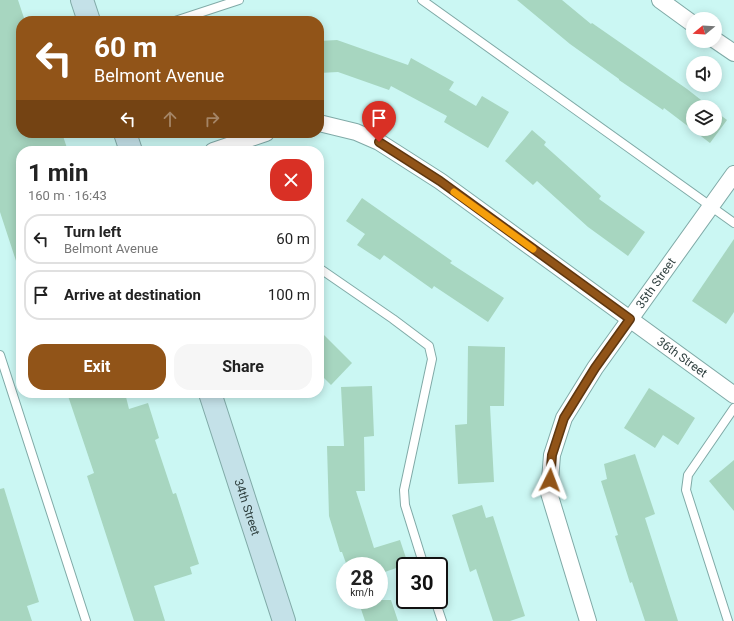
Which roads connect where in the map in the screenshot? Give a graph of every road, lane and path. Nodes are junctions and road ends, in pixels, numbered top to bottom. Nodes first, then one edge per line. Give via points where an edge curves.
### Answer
1 (82, 0) edge
2 (239, 0) edge
3 (422, 0) edge
4 (660, 0) edge
5 (87, 16) edge
6 (190, 16) edge
7 (686, 19) edge
8 (722, 45) edge
9 (734, 54) edge
10 (324, 125) edge
11 (251, 138) edge
12 (228, 146) edge
13 (734, 174) edge
14 (711, 206) junction
15 (734, 223) edge
16 (324, 270) edge
17 (630, 319) junction
18 (0, 355) edge
19 (734, 395) edge
20 (212, 398) edge
21 (734, 408) edge
22 (421, 557) edge
23 (438, 609) edge
24 (86, 621) edge
25 (284, 621) edge
26 (442, 621) edge
27 (588, 621) edge
28 (728, 621) edge

1 - 5 main road
2 - 6 lane
3 - 14 lane
4 - 7 street
8 - 9 street
10 - 17 street, 36th Street via 356,132 379,142 440,181
11 - 12 street
13 - 14 street, 35th Street
14 - 15 lane
14 - 17 street, 35th Street
16 - 22 lane via 429,346 432,359 404,490 405,505
17 - 19 street, 36th Street
17 - 27 street, 35th Street via 564,418 552,455 549,493
18 - 24 lane
20 - 25 main road, 34th Street
21 - 28 lane via 688,474 686,490
23 - 26 lane

